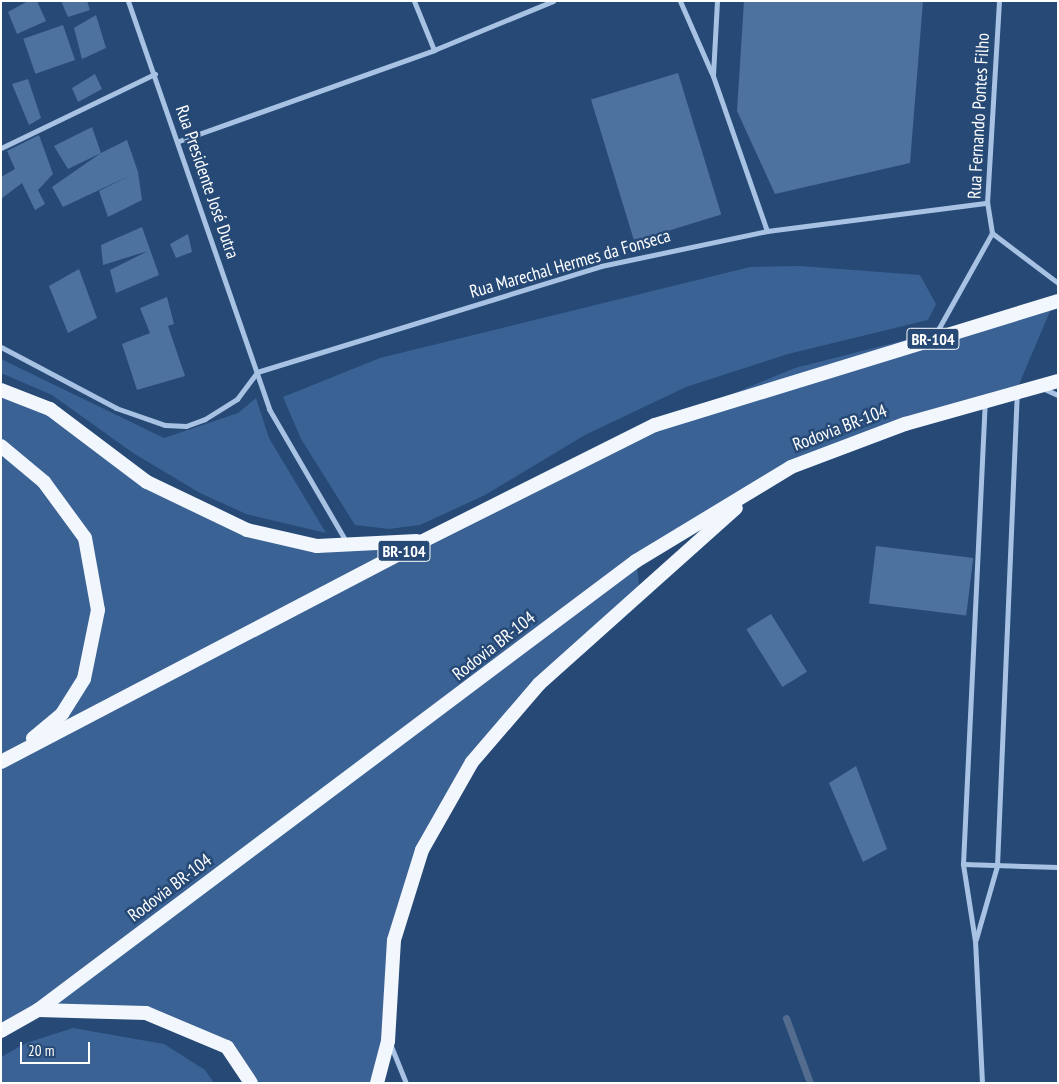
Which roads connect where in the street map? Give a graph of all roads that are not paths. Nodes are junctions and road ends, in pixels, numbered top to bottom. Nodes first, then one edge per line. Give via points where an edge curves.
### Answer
1 (128, 1) edge
2 (414, 1) edge
3 (553, 1) edge
4 (680, 1) edge
5 (717, 1) edge
6 (999, 1) edge
7 (434, 50) junction
8 (155, 74) junction
9 (713, 76) junction
10 (179, 141) junction
11 (1, 148) edge
12 (987, 203) junction
13 (767, 231) junction
14 (992, 233) junction
15 (1058, 283) edge
16 (1058, 301) edge
17 (933, 339) junction
18 (1, 347) edge
19 (257, 372) junction
20 (1058, 381) edge
21 (1035, 385) junction
22 (1017, 389) junction
23 (1, 390) edge
24 (1058, 395) edge
25 (985, 399) junction
26 (1, 446) edge
27 (761, 485) junction
28 (423, 541) junction
29 (348, 544) junction
30 (6, 759) edge
31 (963, 864) junction
32 (997, 866) junction
33 (1058, 867) edge
34 (975, 942) junction
35 (38, 1010) junction
36 (1, 1031) edge
37 (388, 1041) junction
38 (251, 1083) edge
39 (377, 1083) edge
40 (406, 1083) edge
41 (982, 1083) edge

1 - 8 street, Rua Presidente José Dutra
2 - 7 street
3 - 7 street
4 - 9 street
5 - 9 street
6 - 12 street, Rua Fernando Pontes Filho
7 - 10 street
8 - 10 street, Rua Presidente José Dutra
8 - 11 street
9 - 13 street
10 - 19 street, Rua Presidente José Dutra
12 - 13 street, Rua Marechal Hermes da Fonseca
12 - 14 street, Rua Fernando Pontes Filho
13 - 19 street, Rua Marechal Hermes da Fonseca via 601,266
14 - 15 street
14 - 17 street
16 - 17 highway, BR-104
17 - 28 highway, BR-104 via 683,414
18 - 19 street via 116,408 164,425 186,426 205,419 237,399
19 - 29 street, Rua Presidente José Dutra via 283,441
20 - 21 highway, Rodovia BR-104
21 - 22 highway, Rodovia BR-104
21 - 24 street
22 - 25 highway, Rodovia BR-104
22 - 32 street
23 - 29 highway via 50,409 147,482 247,530 317,546
25 - 27 highway, Rodovia BR-104 via 790,467
25 - 31 street
26 - 30 highway via 44,482 85,538 98,610 84,679 62,714
27 - 35 highway, Rodovia BR-104 via 636,561
27 - 37 highway via 539,684 472,762 422,850 394,940
28 - 29 highway
28 - 30 highway, BR-104
31 - 32 street
31 - 34 street
32 - 33 street
32 - 34 street
34 - 41 street
35 - 36 highway, Rodovia BR-104
35 - 38 highway via 146,1013 227,1047
37 - 39 highway
37 - 40 street

